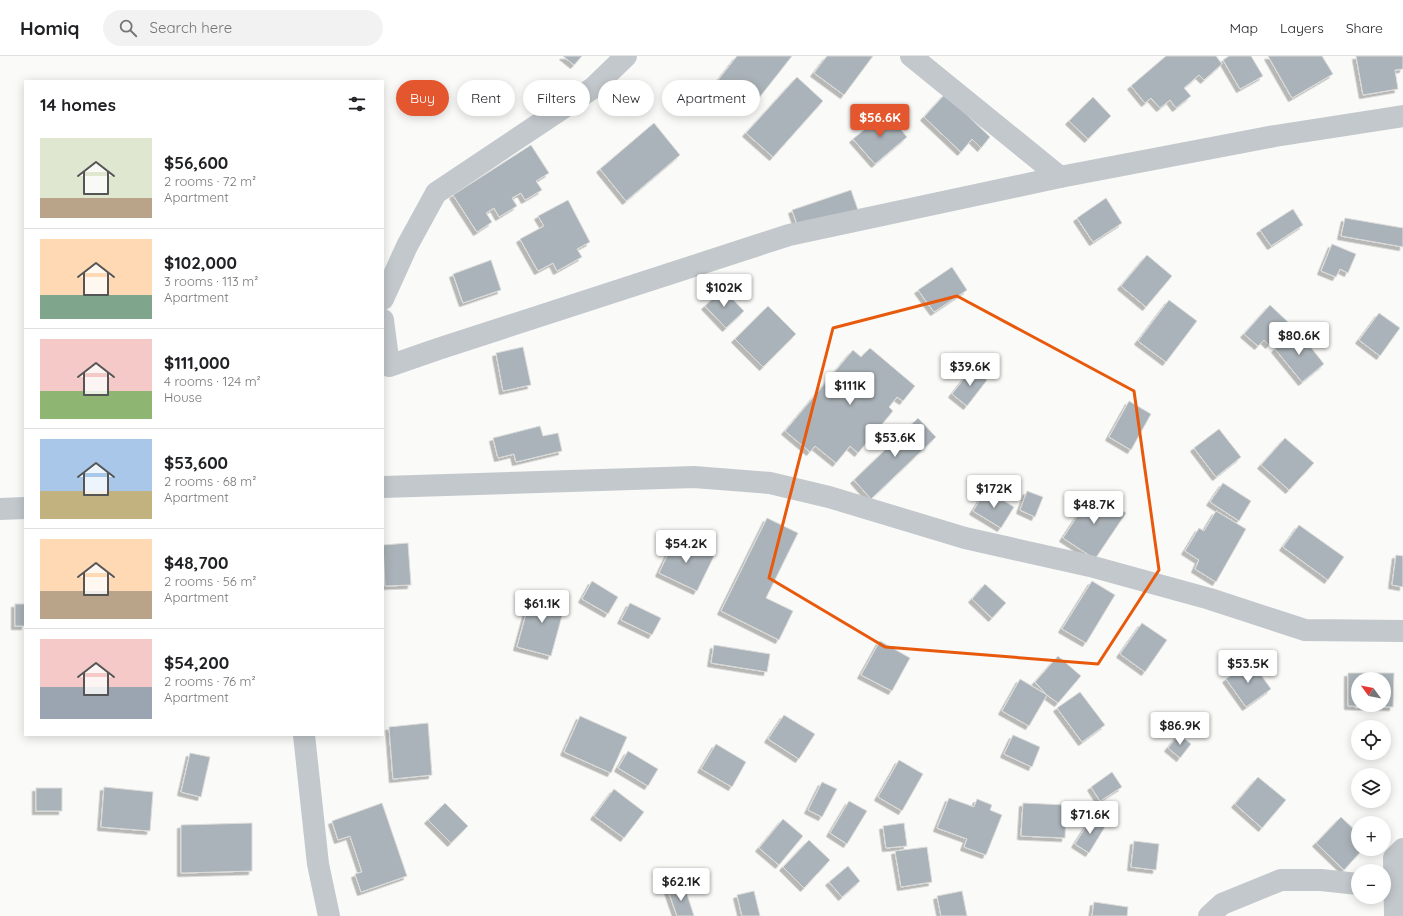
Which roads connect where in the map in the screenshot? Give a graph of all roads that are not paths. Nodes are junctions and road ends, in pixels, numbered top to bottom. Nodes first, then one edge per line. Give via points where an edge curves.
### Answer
1 (626, 56) edge
2 (911, 56) edge
3 (1403, 116) edge
4 (1060, 177) junction
5 (384, 297) edge
6 (384, 328) edge
7 (384, 487) edge
8 (24, 508) edge
9 (0, 509) edge
10 (1403, 631) edge
11 (304, 736) edge
12 (1403, 849) edge
13 (1391, 875) edge
14 (1351, 883) edge
15 (1391, 899) edge
16 (329, 916) edge
17 (1209, 916) edge
18 (1394, 916) edge

1 - 5 street via 593,88 436,193 407,246
2 - 4 street
3 - 4 street via 1275,136
4 - 6 street via 789,234 389,366
7 - 10 street via 694,477 770,483 829,497 965,538 1090,566 1210,599 1305,630
8 - 9 street
11 - 16 street via 318,864
12 - 13 street via 1394,858
14 - 17 street via 1280,880 1222,904
15 - 18 street

